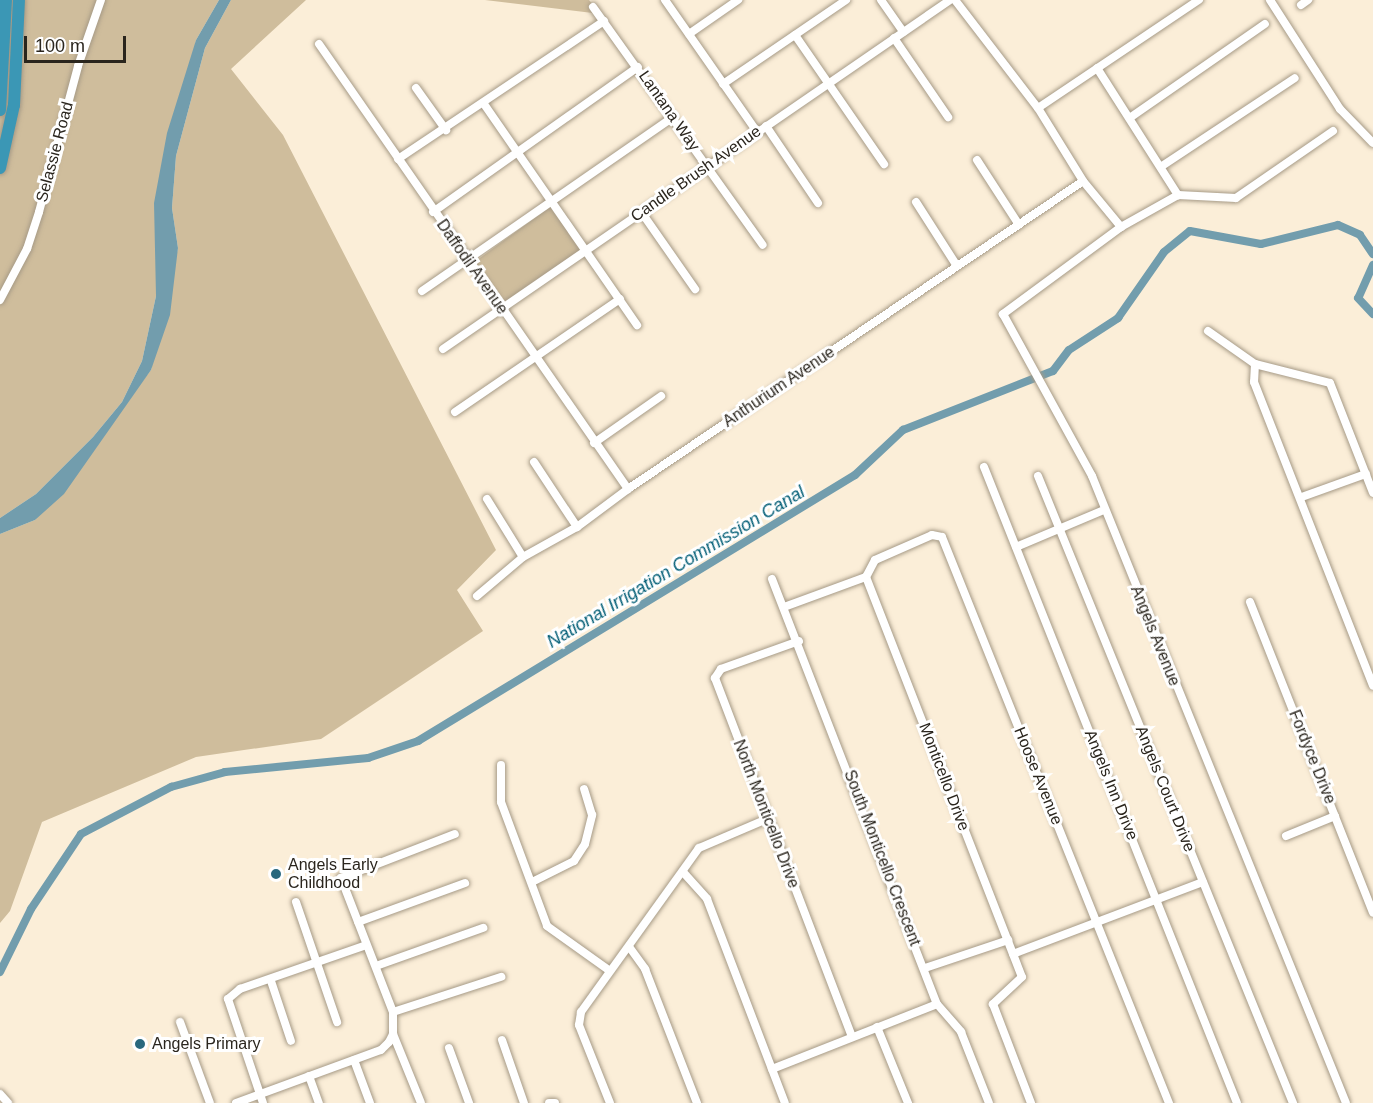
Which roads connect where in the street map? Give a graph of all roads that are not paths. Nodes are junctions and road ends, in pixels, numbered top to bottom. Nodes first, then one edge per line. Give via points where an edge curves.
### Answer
1 (6, 0) edge
2 (19, 0) edge
3 (101, 0) edge
4 (665, 0) edge
5 (737, 0) edge
6 (846, 0) edge
7 (880, 0) edge
8 (950, 0) edge
9 (955, 0) edge
10 (1199, 0) edge
11 (1270, 0) edge
12 (593, 8) dead end
13 (604, 21) junction
14 (1265, 24) dead end
15 (903, 32) junction
16 (689, 34) junction
17 (795, 35) junction
18 (894, 38) junction
19 (319, 44) dead end
20 (638, 68) junction
21 (1097, 68) junction
22 (1295, 78) dead end
23 (723, 84) junction
24 (829, 84) junction
25 (416, 88) dead end
26 (484, 104) junction
27 (1038, 108) junction
28 (0, 110) edge
29 (673, 117) junction
30 (948, 117) dead end
31 (1131, 117) junction
32 (766, 126) junction
33 (446, 130) junction
34 (1333, 131) dead end
35 (757, 132) junction
36 (1373, 144) edge
37 (519, 152) junction
38 (399, 159) junction
39 (977, 160) dead end
40 (884, 164) dead end
41 (708, 166) junction
42 (1162, 166) junction
43 (0, 168) edge
44 (1083, 181) junction
45 (1178, 195) junction
46 (552, 201) junction
47 (916, 202) dead end
48 (818, 203) dead end
49 (433, 212) junction
50 (642, 213) junction
51 (1019, 225) junction
52 (1121, 227) junction
53 (763, 245) dead end
54 (587, 250) junction
55 (466, 259) junction
56 (957, 266) junction
57 (696, 289) dead end
58 (422, 291) dead end
59 (620, 299) junction
60 (0, 300) edge
61 (501, 308) junction
62 (637, 325) dead end
63 (1208, 331) dead end
64 (443, 349) dead end
65 (534, 356) junction
66 (1256, 364) junction
67 (660, 396) dead end
68 (455, 412) dead end
69 (594, 443) junction
70 (534, 462) dead end
71 (984, 467) dead end
72 (1366, 474) junction
73 (1038, 476) dead end
74 (628, 489) junction
75 (1373, 493) edge
76 (1302, 497) junction
77 (487, 500) dead end
78 (1104, 510) junction
79 (577, 528) junction
80 (1059, 529) junction
81 (1016, 547) junction
82 (523, 557) junction
83 (866, 577) junction
84 (772, 579) dead end
85 (477, 596) dead end
86 (1250, 602) dead end
87 (784, 607) junction
88 (799, 641) junction
89 (1373, 686) edge
90 (501, 765) dead end
91 (584, 789) dead end
92 (1335, 816) junction
93 (767, 819) junction
94 (455, 834) dead end
95 (1286, 836) dead end
96 (683, 872) junction
97 (532, 882) junction
98 (1203, 882) junction
99 (465, 883) dead end
100 (1157, 900) junction
101 (296, 902) dead end
102 (1373, 912) edge
103 (358, 922) junction
104 (1096, 922) junction
105 (483, 928) dead end
106 (1008, 940) junction
107 (366, 945) junction
108 (630, 948) junction
109 (1013, 954) junction
110 (317, 964) junction
111 (376, 966) junction
112 (925, 968) junction
113 (610, 970) junction
114 (501, 977) dead end
115 (271, 981) junction
116 (937, 1004) junction
117 (393, 1011) junction
118 (180, 1022) dead end
119 (337, 1022) dead end
120 (877, 1027) junction
121 (393, 1034) junction
122 (852, 1037) junction
123 (502, 1040) dead end
124 (291, 1041) dead end
125 (449, 1048) dead end
126 (354, 1060) junction
127 (772, 1069) junction
128 (309, 1076) junction
129 (0, 1094) edge
130 (262, 1099) edge
131 (8, 1103) edge
132 (210, 1103) edge
133 (236, 1103) edge
134 (319, 1103) edge
135 (370, 1103) edge
136 (421, 1103) edge
137 (469, 1103) edge
138 (524, 1103) edge
139 (610, 1103) edge
140 (698, 1103) edge
141 (785, 1103) edge
142 (908, 1103) edge
143 (989, 1103) edge
144 (1031, 1103) edge
145 (1168, 1103) edge
146 (1237, 1103) edge
147 (1293, 1103) edge
148 (1346, 1103) edge

1 - 28 highway
2 - 43 highway via 14,105
3 - 60 street, Selassie Road via 78,66 27,249
4 - 16 street
5 - 16 street
6 - 17 street
7 - 15 street
8 - 15 street, Candle Brush Avenue
9 - 27 street
10 - 21 street
11 - 36 street via 1340,109
12 - 13 street, Lantana Way
13 - 20 street, Lantana Way
13 - 26 street
14 - 31 street
15 - 18 street, Candle Brush Avenue
16 - 23 street
17 - 23 street
17 - 24 street
18 - 24 street, Candle Brush Avenue
18 - 30 street
19 - 38 street, Daffodil Avenue
20 - 29 street, Lantana Way
20 - 37 street
21 - 27 street
21 - 31 street
22 - 42 street
23 - 35 street
24 - 32 street, Candle Brush Avenue
24 - 40 street
25 - 33 street
26 - 33 street
26 - 37 street
27 - 44 street
29 - 41 street, Lantana Way
29 - 46 street
31 - 42 street
32 - 35 street, Candle Brush Avenue
32 - 48 street
33 - 38 street
34 - 45 street via 1236,198
35 - 41 street, Candle Brush Avenue
37 - 46 street
37 - 49 street
38 - 49 street, Daffodil Avenue
39 - 51 street
41 - 50 street, Candle Brush Avenue
41 - 53 street, Lantana Way
42 - 45 street
44 - 51 street, Anthurium Avenue
44 - 52 street
45 - 52 street
46 - 54 street
46 - 55 street
47 - 56 street
49 - 55 street, Daffodil Avenue
50 - 54 street, Candle Brush Avenue
50 - 57 street
51 - 56 street, Anthurium Avenue
52 - 78 street, Angels Avenue via 1003,314 1092,477
54 - 59 street
54 - 61 street, Candle Brush Avenue
55 - 58 street
55 - 61 street, Daffodil Avenue
56 - 74 street, Anthurium Avenue
59 - 62 street
59 - 65 street
61 - 64 street, Candle Brush Avenue
61 - 65 street, Daffodil Avenue
63 - 66 street
65 - 68 street
65 - 69 street, Daffodil Avenue
66 - 72 street via 1330,383
66 - 76 street via 1254,381
67 - 69 street
69 - 74 street, Daffodil Avenue
70 - 79 street
71 - 81 street, Angels Inn Drive
72 - 75 street
72 - 76 street
73 - 80 street, Angels Court Drive
74 - 79 street, Anthurium Avenue
76 - 89 street
77 - 82 street
78 - 80 street
78 - 148 street, Angels Avenue
79 - 82 street, Anthurium Avenue
80 - 81 street
80 - 98 street, Angels Court Drive
81 - 100 street, Angels Inn Drive
82 - 85 street, Anthurium Avenue
83 - 87 street
83 - 104 street, Hoose Avenue via 875,560 932,535 942,537
83 - 106 street, Monticello Drive
84 - 87 street, South Monticello Crescent
86 - 92 street, Fordyce Drive
87 - 88 street, South Monticello Crescent
88 - 93 street, North Monticello Drive via 721,669 715,678
88 - 112 street, South Monticello Crescent
90 - 97 street via 501,802
91 - 97 street via 592,815 585,844 574,861
92 - 95 street
92 - 102 street, Fordyce Drive
93 - 96 street via 705,843
93 - 122 street, North Monticello Drive
94 - 103 street via 341,878
96 - 108 street
96 - 127 street via 707,899
97 - 113 street via 547,926
98 - 100 street
98 - 147 street, Angels Court Drive
99 - 103 street
100 - 104 street
100 - 146 street, Angels Inn Drive
101 - 110 street
103 - 107 street
104 - 109 street
104 - 145 street, Hoose Avenue
105 - 111 street
106 - 109 street, Monticello Drive
106 - 112 street
107 - 110 street
107 - 111 street
108 - 113 street
108 - 140 street via 645,969
109 - 144 street, Monticello Drive via 1022,977 993,1004
110 - 115 street
110 - 119 street
111 - 117 street
112 - 116 street, South Monticello Crescent
113 - 139 street via 578,1017
114 - 117 street
115 - 124 street
115 - 130 street via 232,993 228,1005
116 - 120 street
116 - 143 street, South Monticello Crescent via 961,1032
117 - 121 street
118 - 132 street
120 - 122 street
120 - 142 street
121 - 126 street via 381,1050
121 - 136 street
122 - 127 street
123 - 138 street
125 - 137 street
126 - 128 street
126 - 135 street
127 - 141 street
128 - 130 street
128 - 134 street
129 - 131 street
130 - 133 street

